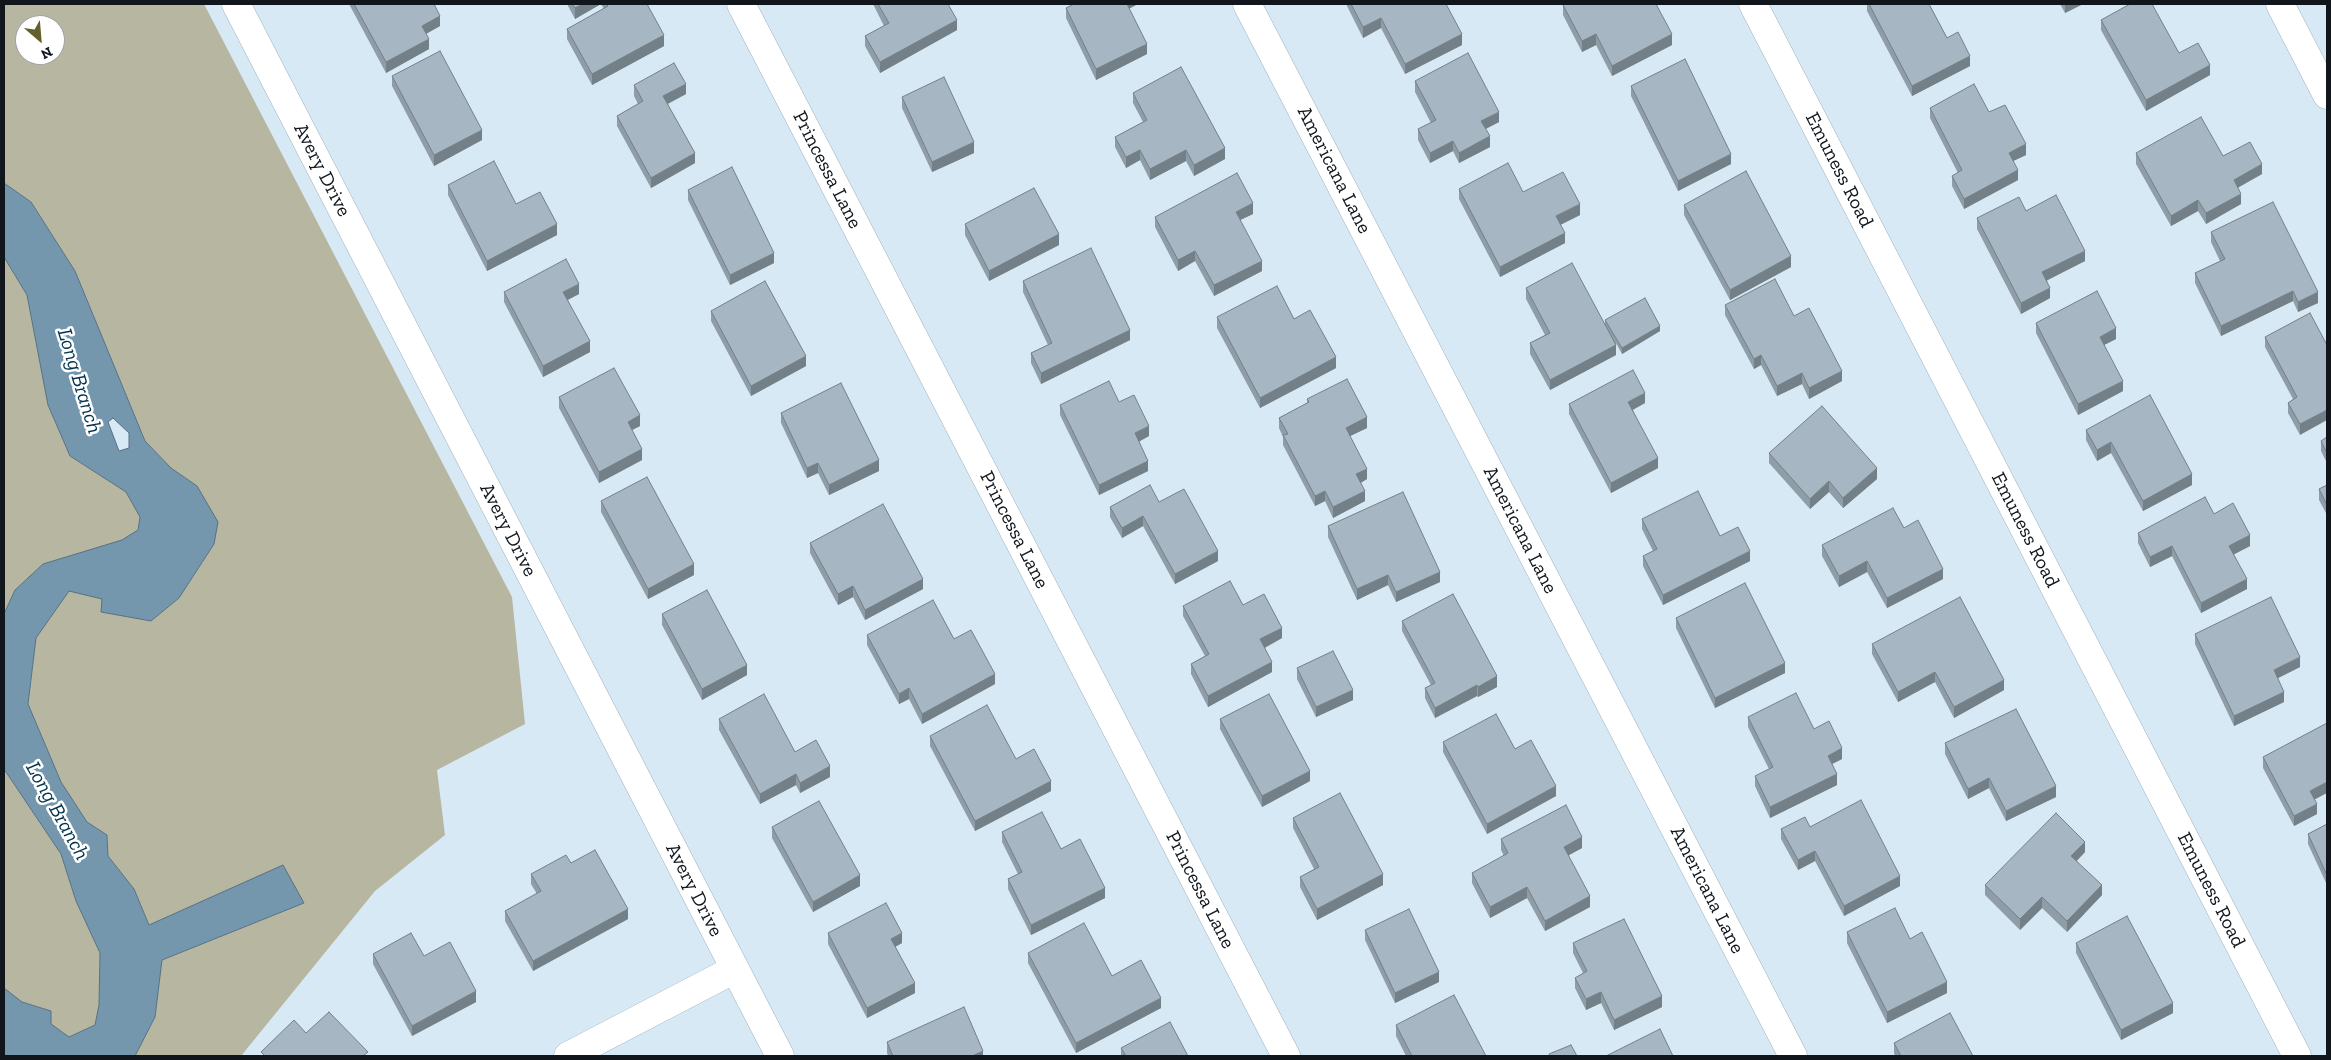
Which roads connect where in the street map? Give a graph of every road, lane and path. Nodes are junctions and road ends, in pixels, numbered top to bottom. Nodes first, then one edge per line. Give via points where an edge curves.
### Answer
1 (236, 4) edge
2 (741, 4) edge
3 (1248, 4) edge
4 (1753, 4) edge
5 (2280, 4) edge
6 (2327, 95) edge
7 (735, 969) junction
8 (568, 1056) edge
9 (780, 1056) edge
10 (1286, 1056) edge
11 (1793, 1056) edge
12 (2297, 1056) edge

1 - 7 street, Avery Drive
2 - 10 street, Princessa Lane
3 - 11 street, Americana Lane
4 - 12 street, Emuness Road
5 - 6 street
7 - 8 street
7 - 9 street, Avery Drive

